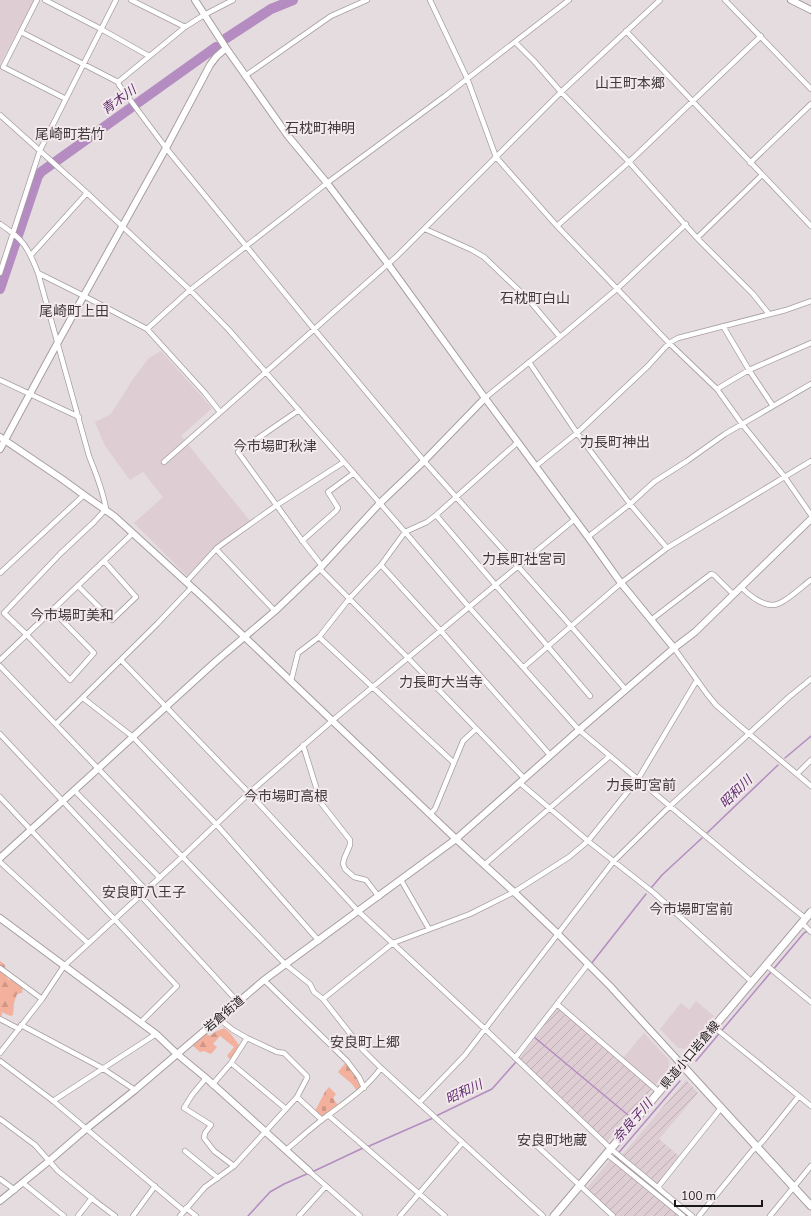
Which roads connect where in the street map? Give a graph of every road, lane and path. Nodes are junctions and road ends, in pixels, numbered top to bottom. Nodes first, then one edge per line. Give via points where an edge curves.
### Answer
1 (37, 0) edge
2 (46, 0) edge
3 (116, 0) edge
4 (131, 0) edge
5 (195, 0) edge
6 (233, 0) edge
7 (350, 0) edge
8 (367, 0) edge
9 (430, 0) edge
10 (569, 0) edge
11 (660, 0) edge
12 (725, 0) edge
13 (791, 0) edge
14 (799, 2) edge
15 (353, 6) junction
16 (811, 10) edge
17 (204, 15) junction
18 (185, 27) junction
19 (101, 29) junction
20 (626, 31) junction
21 (22, 32) junction
22 (761, 36) junction
23 (515, 42) junction
24 (226, 48) junction
25 (150, 56) junction
26 (84, 64) junction
27 (3, 67) junction
28 (0, 73) edge
29 (245, 76) junction
30 (467, 78) junction
31 (118, 82) junction
32 (811, 90) edge
33 (561, 92) junction
34 (66, 99) junction
35 (693, 101) junction
36 (811, 104) edge
37 (0, 115) edge
38 (166, 148) junction
39 (40, 150) junction
40 (496, 157) junction
41 (629, 162) junction
42 (750, 162) junction
43 (762, 175) junction
44 (327, 183) junction
45 (87, 193) junction
46 (0, 224) edge
47 (686, 224) junction
48 (557, 226) junction
49 (811, 226) edge
50 (122, 227) junction
51 (425, 229) junction
52 (14, 234) junction
53 (697, 238) junction
54 (247, 246) junction
55 (32, 255) junction
56 (388, 264) junction
57 (0, 272) edge
58 (38, 273) junction
59 (618, 288) junction
60 (190, 290) junction
61 (84, 296) junction
62 (811, 301) edge
63 (769, 314) junction
64 (724, 326) junction
65 (314, 329) junction
66 (147, 330) junction
67 (560, 337) junction
68 (58, 342) junction
69 (669, 343) junction
70 (811, 343) edge
71 (529, 362) junction
72 (749, 370) junction
73 (266, 372) junction
74 (0, 380) edge
75 (811, 384) edge
76 (717, 389) junction
77 (29, 394) junction
78 (485, 398) junction
79 (773, 406) junction
80 (299, 410) junction
81 (220, 412) junction
82 (79, 417) junction
83 (742, 424) junction
84 (577, 433) junction
85 (2, 439) edge
86 (518, 442) junction
87 (0, 449) edge
88 (424, 461) junction
89 (811, 461) edge
90 (164, 462) dead end
91 (344, 462) junction
92 (536, 466) junction
93 (354, 473) junction
94 (784, 476) junction
95 (84, 495) junction
96 (457, 498) junction
97 (380, 503) junction
98 (630, 504) junction
99 (277, 505) junction
100 (106, 509) junction
101 (436, 515) junction
102 (811, 515) edge
103 (575, 519) junction
104 (811, 519) edge
105 (405, 532) junction
106 (133, 533) junction
107 (588, 537) junction
108 (302, 541) junction
109 (667, 548) junction
110 (216, 549) junction
111 (104, 560) junction
112 (381, 565) junction
113 (517, 566) junction
114 (320, 567) junction
115 (0, 573) edge
116 (811, 580) edge
117 (186, 582) junction
118 (621, 583) junction
119 (495, 585) junction
120 (78, 586) junction
121 (192, 587) junction
122 (741, 587) junction
123 (733, 594) junction
124 (350, 599) junction
125 (469, 606) junction
126 (53, 611) junction
127 (275, 611) junction
128 (651, 620) junction
129 (571, 627) junction
130 (440, 630) junction
131 (27, 635) junction
132 (244, 637) junction
133 (319, 637) junction
134 (548, 646) junction
135 (674, 648) junction
136 (408, 658) junction
137 (0, 660) edge
138 (121, 660) junction
139 (0, 666) edge
140 (524, 667) junction
141 (811, 679) edge
142 (697, 680) junction
143 (291, 681) junction
144 (373, 686) junction
145 (626, 690) junction
146 (590, 696) dead end
147 (83, 698) junction
148 (165, 707) junction
149 (333, 720) junction
150 (56, 724) junction
151 (476, 729) junction
152 (579, 730) junction
153 (0, 734) edge
154 (749, 734) junction
155 (133, 737) junction
156 (303, 745) junction
157 (550, 755) junction
158 (610, 756) junction
159 (811, 760) edge
160 (454, 763) junction
161 (98, 768) junction
162 (797, 774) junction
163 (638, 779) junction
164 (522, 781) junction
165 (811, 786) edge
166 (74, 790) junction
167 (249, 793) junction
168 (0, 797) edge
169 (62, 800) junction
170 (670, 806) junction
171 (550, 808) junction
172 (430, 814) junction
173 (216, 824) junction
174 (31, 830) junction
175 (456, 839) junction
176 (588, 842) junction
177 (182, 857) junction
178 (0, 858) edge
179 (0, 862) edge
180 (613, 862) junction
181 (484, 865) junction
182 (160, 878) junction
183 (401, 880) junction
184 (146, 890) junction
185 (514, 892) junction
186 (140, 895) junction
187 (379, 897) junction
188 (358, 911) junction
189 (811, 912) edge
190 (0, 918) edge
191 (114, 919) junction
192 (804, 920) junction
193 (429, 929) junction
194 (811, 932) edge
195 (558, 934) junction
196 (318, 941) junction
197 (88, 943) junction
198 (393, 943) junction
199 (285, 964) junction
200 (589, 965) junction
201 (766, 965) junction
202 (64, 966) junction
203 (0, 968) edge
204 (264, 980) junction
205 (752, 982) junction
206 (42, 999) junction
207 (323, 999) junction
208 (238, 1002) junction
209 (811, 1002) edge
210 (559, 1005) junction
211 (218, 1018) junction
212 (0, 1020) edge
213 (141, 1022) junction
214 (20, 1027) junction
215 (714, 1027) junction
216 (485, 1029) junction
217 (156, 1034) junction
218 (247, 1038) junction
219 (0, 1053) edge
220 (177, 1054) junction
221 (517, 1060) junction
222 (0, 1061) edge
223 (680, 1062) junction
224 (231, 1063) junction
225 (102, 1068) junction
226 (381, 1068) junction
227 (206, 1078) junction
228 (212, 1085) junction
229 (364, 1088) junction
230 (135, 1090) junction
231 (659, 1092) junction
232 (799, 1096) junction
233 (296, 1097) junction
234 (53, 1101) junction
235 (419, 1102) junction
236 (811, 1106) edge
237 (721, 1108) junction
238 (286, 1110) junction
239 (328, 1115) junction
240 (0, 1119) edge
241 (322, 1120) junction
242 (86, 1129) junction
243 (264, 1132) junction
244 (462, 1143) junction
245 (535, 1144) dead end
246 (757, 1147) junction
247 (185, 1150) dead end
248 (286, 1150) junction
249 (609, 1151) junction
250 (49, 1161) junction
251 (234, 1166) junction
252 (811, 1166) edge
253 (312, 1173) joint
254 (218, 1178) junction
255 (0, 1179) edge
256 (23, 1184) junction
257 (155, 1186) junction
258 (326, 1186) junction
259 (580, 1186) junction
260 (658, 1187) junction
261 (794, 1187) junction
262 (15, 1190) junction
263 (419, 1193) junction
264 (92, 1198) junction
265 (0, 1201) edge
266 (811, 1206) edge
267 (185, 1209) junction
268 (64, 1216) edge
269 (78, 1216) edge
270 (115, 1216) edge
271 (133, 1216) edge
272 (180, 1216) edge
273 (196, 1216) edge
274 (299, 1216) edge
275 (360, 1216) edge
276 (400, 1216) edge
277 (445, 1216) edge
278 (543, 1216) edge
279 (554, 1216) edge
280 (613, 1216) edge
281 (683, 1216) edge
282 (692, 1216) edge
283 (699, 1216) edge
284 (770, 1216) edge

1 - 21 street
2 - 19 street
3 - 19 street
4 - 18 street
5 - 17 street
6 - 17 street
7 - 15 street
8 - 15 street
9 - 30 street
10 - 23 street
11 - 20 street
12 - 22 street
13 - 14 street
14 - 16 street
15 - 29 street via 331,16
17 - 18 street
17 - 24 street
18 - 25 street
19 - 25 street
19 - 26 street
20 - 33 street
20 - 35 street
21 - 26 street
21 - 27 street
22 - 32 street
22 - 35 street
23 - 30 street
23 - 33 street
24 - 29 street
24 - 38 street via 210,65
25 - 31 street
26 - 31 street
26 - 34 street
27 - 28 street
27 - 34 street
29 - 44 street via 288,136
30 - 40 street
30 - 44 street
31 - 38 street
33 - 40 street
33 - 41 street
34 - 39 street
35 - 41 street
35 - 42 street
36 - 42 street
37 - 39 street
38 - 50 street
38 - 54 street
39 - 45 street
39 - 52 street
40 - 48 street
40 - 51 street
41 - 47 street
41 - 48 street
42 - 43 street
43 - 49 street
43 - 53 street
44 - 54 street
44 - 56 street
45 - 50 street
45 - 55 street
46 - 52 street
47 - 53 street
47 - 59 street
48 - 59 street
50 - 60 street
50 - 61 street
51 - 56 street
51 - 67 street via 484,257 529,300
52 - 55 street
52 - 57 street
53 - 63 street via 753,294
54 - 60 street
54 - 65 street
55 - 58 street
56 - 65 street
56 - 78 street
58 - 61 street
58 - 68 street
59 - 67 street
59 - 69 street
60 - 66 street
60 - 73 street
61 - 66 street
61 - 68 street
62 - 63 street
63 - 64 street
64 - 69 street via 678,338
64 - 72 street
65 - 73 street
65 - 88 street
66 - 81 street
67 - 71 street
68 - 77 street
68 - 82 street
69 - 76 street
69 - 84 street
70 - 72 street
71 - 78 street
71 - 84 street
72 - 76 street
72 - 79 street
73 - 80 street
73 - 81 street
74 - 77 street
75 - 79 street
76 - 83 street
77 - 82 street
77 - 85 street
78 - 86 street
78 - 88 street
79 - 83 street
80 - 91 street
80 - 99 street via 238,452
81 - 90 street
82 - 100 street
83 - 94 street
83 - 98 street via 654,482
84 - 92 street
84 - 98 street
85 - 87 street
85 - 95 street
86 - 92 street
86 - 96 street
88 - 96 street
88 - 97 street
89 - 94 street
91 - 93 street
91 - 99 street
92 - 103 street
93 - 97 street
93 - 108 street via 328,492 338,508
94 - 102 street
94 - 109 street
95 - 100 street
95 - 115 street
96 - 101 street
96 - 113 street
97 - 105 street
97 - 114 street
98 - 107 street
98 - 109 street
99 - 108 street
99 - 110 street
100 - 106 street
100 - 131 street via 4,613
101 - 105 street
101 - 119 street
103 - 107 street
103 - 113 street
104 - 122 street, 岩倉街道
105 - 112 street
105 - 125 street
106 - 111 street
106 - 117 street
107 - 118 street
108 - 114 street
109 - 118 street
110 - 117 street
110 - 127 street
111 - 120 street
111 - 120 street via 136,596 112,620
112 - 124 street
112 - 130 street
113 - 119 street
113 - 129 street
114 - 124 street
114 - 127 street
116 - 122 street via 780,603 773,605 747,594
117 - 121 street
118 - 128 street
118 - 129 street
119 - 125 street
119 - 134 street
120 - 126 street
121 - 132 street
121 - 138 street
122 - 123 street, 岩倉街道
123 - 128 street via 711,574
123 - 135 street, 岩倉街道 via 695,632
124 - 133 street
124 - 136 street
125 - 130 street
125 - 140 street
126 - 131 street
126 - 131 street via 94,653 70,680
127 - 132 street
128 - 135 street
129 - 134 street
129 - 145 street
130 - 136 street
130 - 157 street
131 - 137 street
132 - 143 street
132 - 148 street
133 - 143 street via 298,653
133 - 144 street
134 - 140 street
134 - 146 street
135 - 142 street
135 - 145 street, 岩倉街道
136 - 144 street
136 - 151 street
138 - 147 street
138 - 148 street
139 - 150 street
140 - 152 street
141 - 154 street
142 - 154 street via 716,705
142 - 163 street
143 - 149 street
144 - 149 street
144 - 160 street
145 - 152 street, 岩倉街道
147 - 150 street
147 - 155 street
148 - 155 street
148 - 167 street
149 - 156 street
149 - 172 street
150 - 161 street
151 - 160 street via 463,741
151 - 164 street
152 - 157 street, 岩倉街道
152 - 158 street
153 - 169 street
154 - 162 street
154 - 170 street
155 - 161 street
155 - 173 street
156 - 167 street
156 - 187 street via 321,803 350,840 343,864 345,869 354,878 366,880
157 - 164 street, 岩倉街道
158 - 163 street
158 - 171 street
159 - 162 street
160 - 172 street
161 - 166 street
161 - 177 street
162 - 165 street
163 - 170 street
163 - 176 street
164 - 171 street
164 - 175 street, 岩倉街道
166 - 169 street
166 - 182 street
167 - 173 street
167 - 188 street
168 - 174 street
169 - 174 street
169 - 184 street
170 - 180 street
170 - 192 street
171 - 176 street
171 - 181 street
172 - 175 street
173 - 177 street
173 - 196 street
174 - 178 street
174 - 191 street
175 - 181 street
175 - 183 street, 岩倉街道
176 - 180 street
176 - 185 street
177 - 182 street
177 - 199 street
179 - 197 street
180 - 195 street
180 - 205 street via 654,893
181 - 185 street
182 - 184 street
183 - 187 street, 岩倉街道
183 - 193 street
184 - 186 street
185 - 193 street via 470,914
185 - 195 street
186 - 191 street
186 - 208 street
187 - 188 street, 岩倉街道
188 - 196 street, 岩倉街道
188 - 198 street
189 - 192 main road, 県道小口岩倉線
190 - 202 street
191 - 197 street
191 - 213 street via 177,986
192 - 194 street
192 - 201 main road, 県道小口岩倉線
193 - 198 street
195 - 200 street
195 - 216 street
196 - 199 street, 岩倉街道
197 - 202 street
198 - 207 street
198 - 216 street
199 - 204 street, 岩倉街道
199 - 207 street via 310,984 314,992
200 - 210 street
200 - 223 street
201 - 205 main road, 県道小口岩倉線
201 - 209 street
202 - 206 street
202 - 213 street
203 - 206 street
204 - 208 street, 岩倉街道
204 - 229 street via 347,1061
205 - 215 main road, 県道小口岩倉線
206 - 214 street
207 - 226 street via 363,1050
208 - 211 street, 岩倉街道
210 - 221 street
210 - 231 street
211 - 218 street
211 - 220 street, 岩倉街道
212 - 214 street
213 - 217 street
214 - 219 street
214 - 225 street
215 - 223 main road, 県道小口岩倉線
215 - 232 street
216 - 221 street
216 - 235 street via 465,1055
217 - 220 street
217 - 225 street
218 - 224 street
218 - 233 street via 284,1053 308,1076
220 - 227 street
220 - 230 street, 岩倉街道
221 - 249 street
222 - 234 street
223 - 231 main road, 県道小口岩倉線
223 - 237 main road
224 - 228 street
224 - 238 street
225 - 230 street
225 - 234 street
226 - 229 street
226 - 235 street
227 - 228 street
227 - 251 street via 184,1108 211,1125 204,1138 214,1151
228 - 243 street
229 - 239 street
230 - 242 street, 岩倉街道
231 - 249 main road, 県道小口岩倉線
232 - 236 street
232 - 246 street
233 - 238 street
233 - 241 street
234 - 242 street
235 - 244 street
237 - 246 main road
237 - 260 street
238 - 243 street
239 - 241 street
239 - 263 street
240 - 250 street via 35,1145
241 - 248 street
242 - 250 street, 岩倉街道
242 - 257 street
243 - 248 street
243 - 251 street
244 - 263 street
244 - 278 street
245 - 259 street
246 - 261 main road
246 - 283 street
247 - 254 street
248 - 253 street
249 - 259 main road, 県道小口岩倉線
249 - 260 street
249 - 281 street
250 - 256 street, 岩倉街道
250 - 264 street via 58,1172
251 - 254 street
252 - 261 street
253 - 258 street
254 - 267 street via 205,1187
255 - 262 street
256 - 262 street, 岩倉街道
256 - 268 street
257 - 267 street
257 - 271 street
258 - 274 street
258 - 275 street
259 - 279 main road, 県道小口岩倉線
259 - 280 street
260 - 282 street
261 - 266 main road
261 - 284 street
262 - 265 street, 岩倉街道
263 - 276 street
263 - 277 street
264 - 269 street
264 - 270 street
267 - 272 street
267 - 273 street

